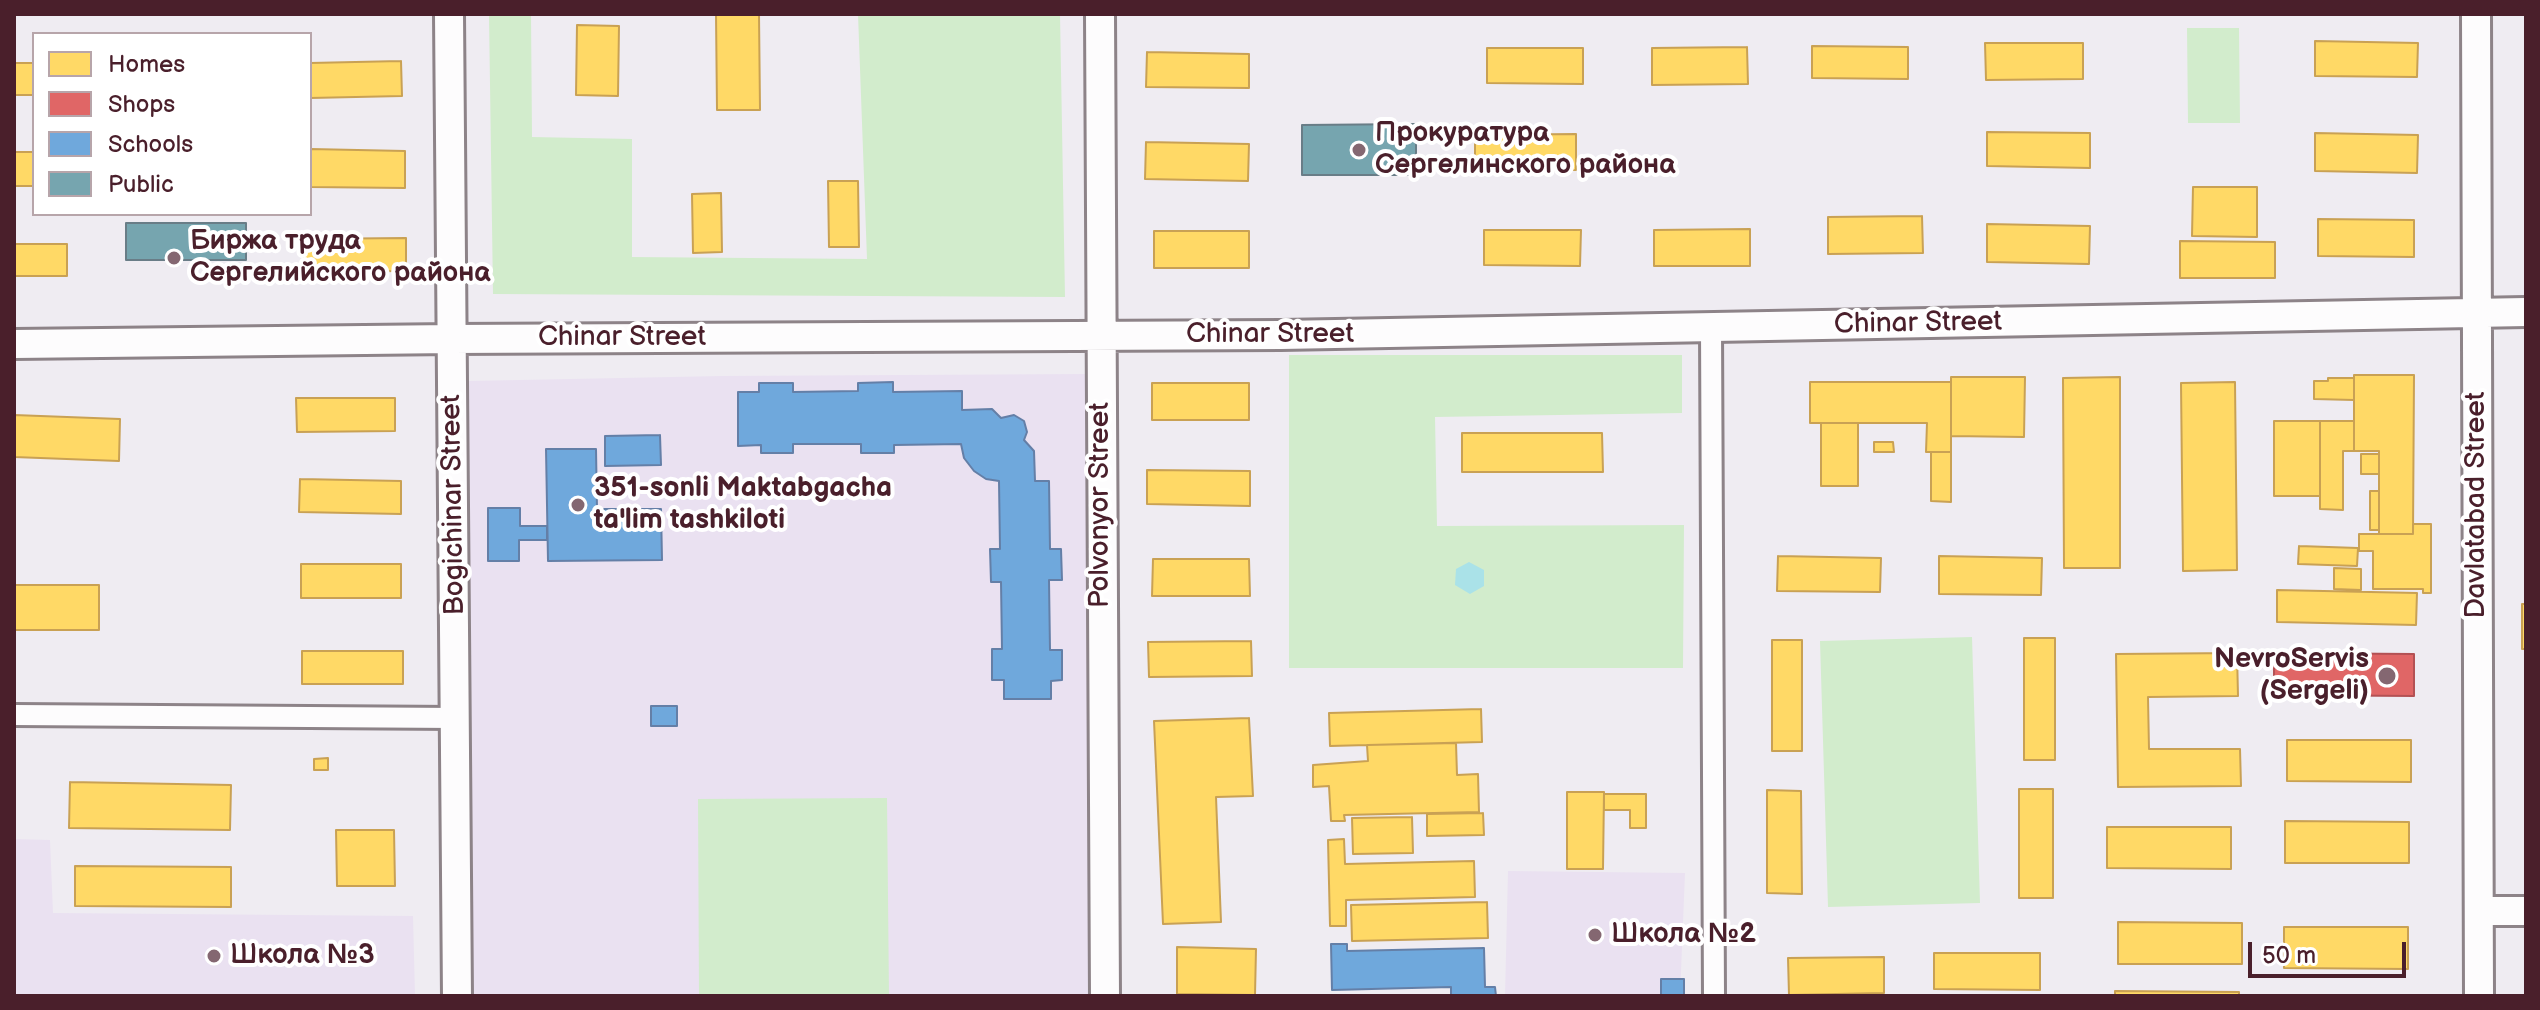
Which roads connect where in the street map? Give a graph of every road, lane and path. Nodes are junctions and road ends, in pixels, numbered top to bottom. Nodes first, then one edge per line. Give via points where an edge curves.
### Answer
1 (449, 14) edge
2 (1100, 14) edge
3 (2476, 14) edge
4 (2476, 312) junction
5 (2526, 312) edge
6 (1711, 328) junction
7 (1100, 335) junction
8 (452, 339) junction
9 (14, 344) edge
10 (14, 715) edge
11 (456, 718) junction
12 (2479, 911) junction
13 (2526, 911) edge
14 (457, 996) edge
15 (1105, 996) edge
16 (1714, 996) edge
17 (2479, 996) edge

1 - 8 street, Bogichinar Street
2 - 7 street, Polvonyor Street
3 - 4 street, Davlatabad Street
4 - 5 street, Chinar Street
4 - 6 street, Chinar Street
4 - 12 street, Davlatabad Street
6 - 7 street, Chinar Street
6 - 16 street
7 - 8 street, Chinar Street
7 - 15 street, Polvonyor Street
8 - 9 street, Chinar Street
8 - 11 street, Bogichinar Street
10 - 11 street
11 - 14 street, Bogichinar Street
12 - 13 street
12 - 17 street, Davlatabad Street

